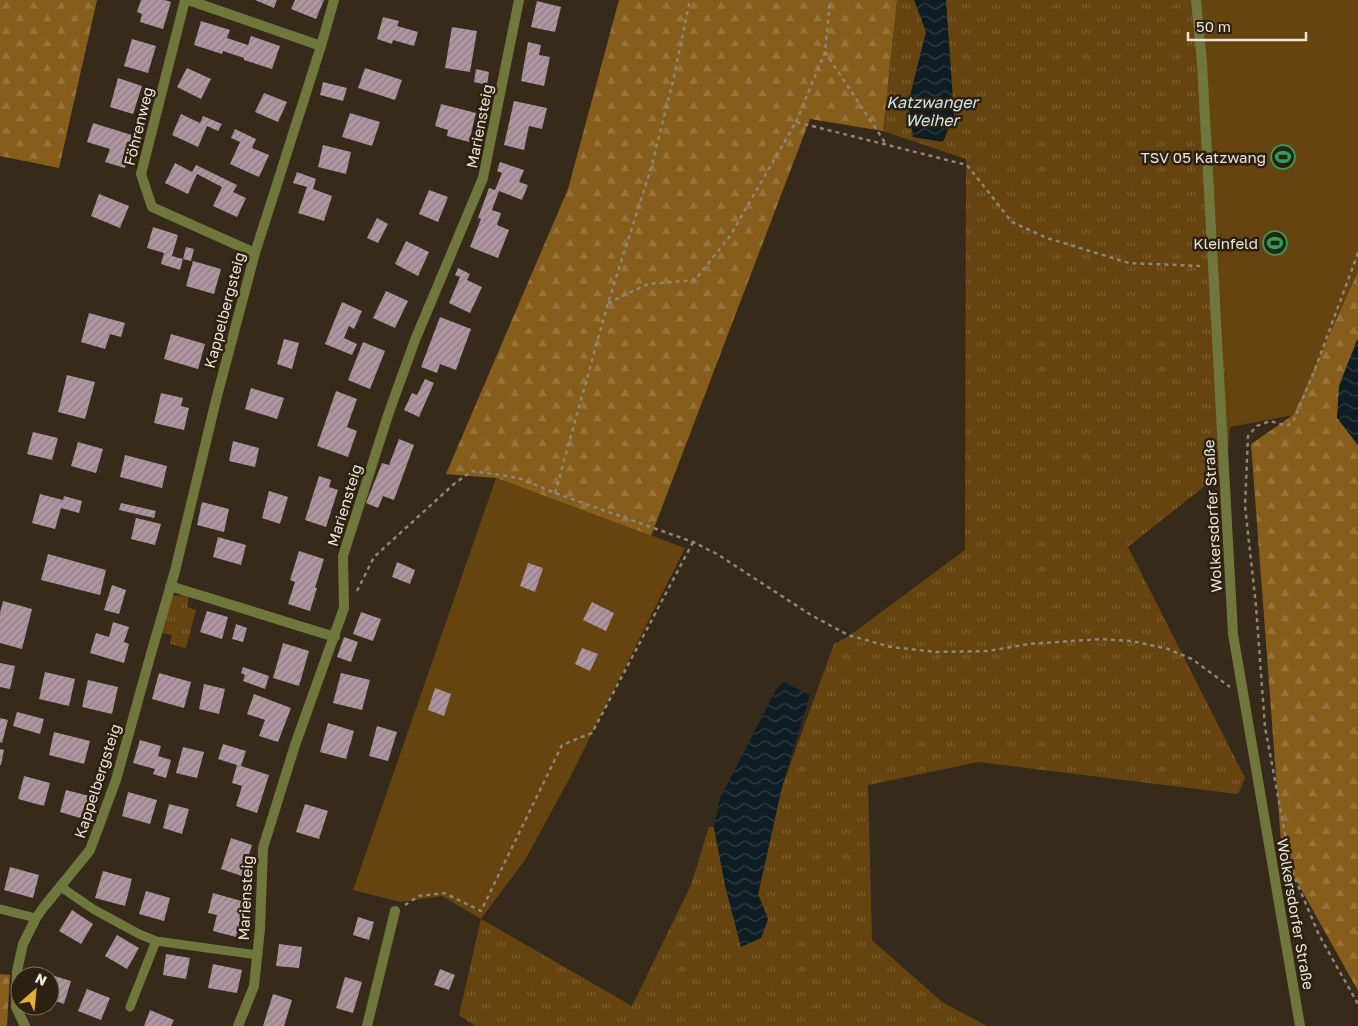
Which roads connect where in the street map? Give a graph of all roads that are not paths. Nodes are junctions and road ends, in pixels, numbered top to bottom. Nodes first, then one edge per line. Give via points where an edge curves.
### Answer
1 (186, 0) edge
2 (334, 0) edge
3 (519, 0) edge
4 (1196, 0) edge
5 (321, 46) junction
6 (255, 253) junction
7 (170, 586) junction
8 (335, 637) junction
9 (61, 887) junction
10 (0, 909) edge
11 (395, 911) road end
12 (36, 918) junction
13 (156, 941) junction
14 (258, 955) junction
15 (130, 1007) dead end
16 (25, 1026) edge
17 (238, 1026) edge
18 (366, 1026) edge
19 (1300, 1026) edge

1 - 5 street
1 - 6 street, Föhrenweg via 141,174 152,207
2 - 5 street, Kappelbergsteig
3 - 8 street, Mariensteig via 483,178 388,415 343,556 344,608
4 - 19 street, Wolkersdorfer Straße via 1233,634
5 - 6 street, Kappelbergsteig
6 - 7 street, Kappelbergsteig
7 - 8 street
7 - 9 street, Kappelbergsteig via 114,788 90,850
8 - 14 street, Mariensteig via 295,745 263,848
9 - 12 street, Kappelbergsteig
9 - 13 lane via 93,909
10 - 12 lane
11 - 18 street
12 - 16 street, Kappelbergsteig via 23,944 17,971 16,1007
13 - 14 lane
13 - 15 lane
14 - 17 street, Mariensteig via 254,986

